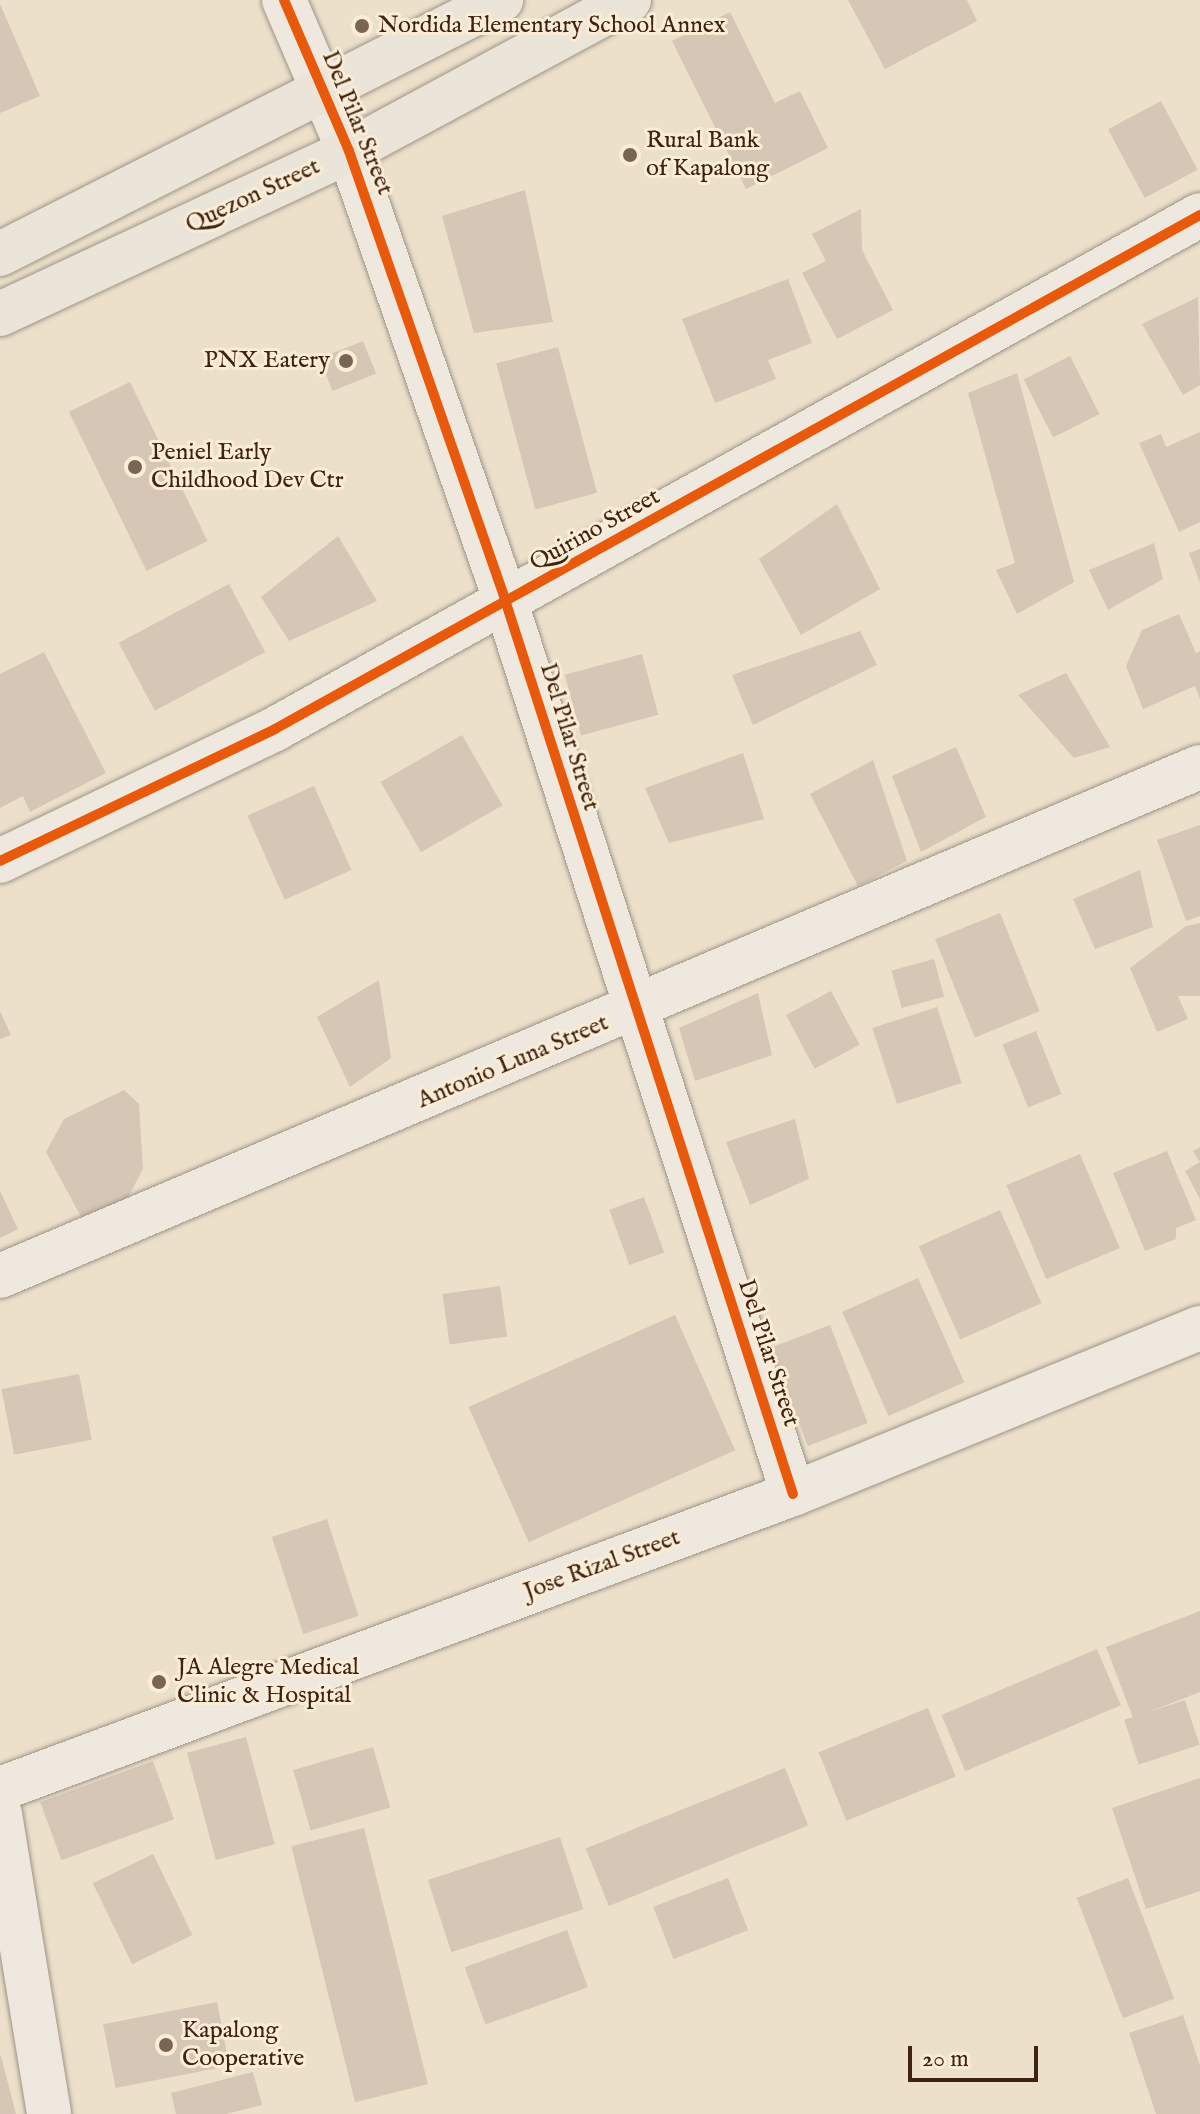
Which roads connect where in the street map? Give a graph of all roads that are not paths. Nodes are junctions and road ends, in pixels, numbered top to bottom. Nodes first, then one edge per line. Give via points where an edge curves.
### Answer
1 (284, 0) edge
2 (501, 0) edge
3 (629, 0) edge
4 (326, 93) junction
5 (349, 151) junction
6 (1200, 215) edge
7 (0, 254) edge
8 (0, 314) edge
9 (506, 603) junction
10 (1200, 767) edge
11 (0, 861) edge
12 (634, 1011) junction
13 (0, 1276) edge
14 (1200, 1328) edge
15 (793, 1494) junction
16 (0, 1789) edge
17 (0, 1814) edge
18 (49, 2114) edge

1 - 4 street, Del Pilar Street
2 - 4 highway
3 - 5 highway, Quezon Street
4 - 5 street, Del Pilar Street
4 - 7 highway
5 - 8 highway, Quezon Street
5 - 9 street, Del Pilar Street
6 - 9 street, Quirino Street
9 - 11 street, Quirino Street via 275,729
9 - 12 street, Del Pilar Street
10 - 12 street, Antonio Luna Street
12 - 13 street, Antonio Luna Street
12 - 15 street, Del Pilar Street
14 - 15 street, Jose Rizal Street
15 - 16 street, Jose Rizal Street
17 - 18 street

